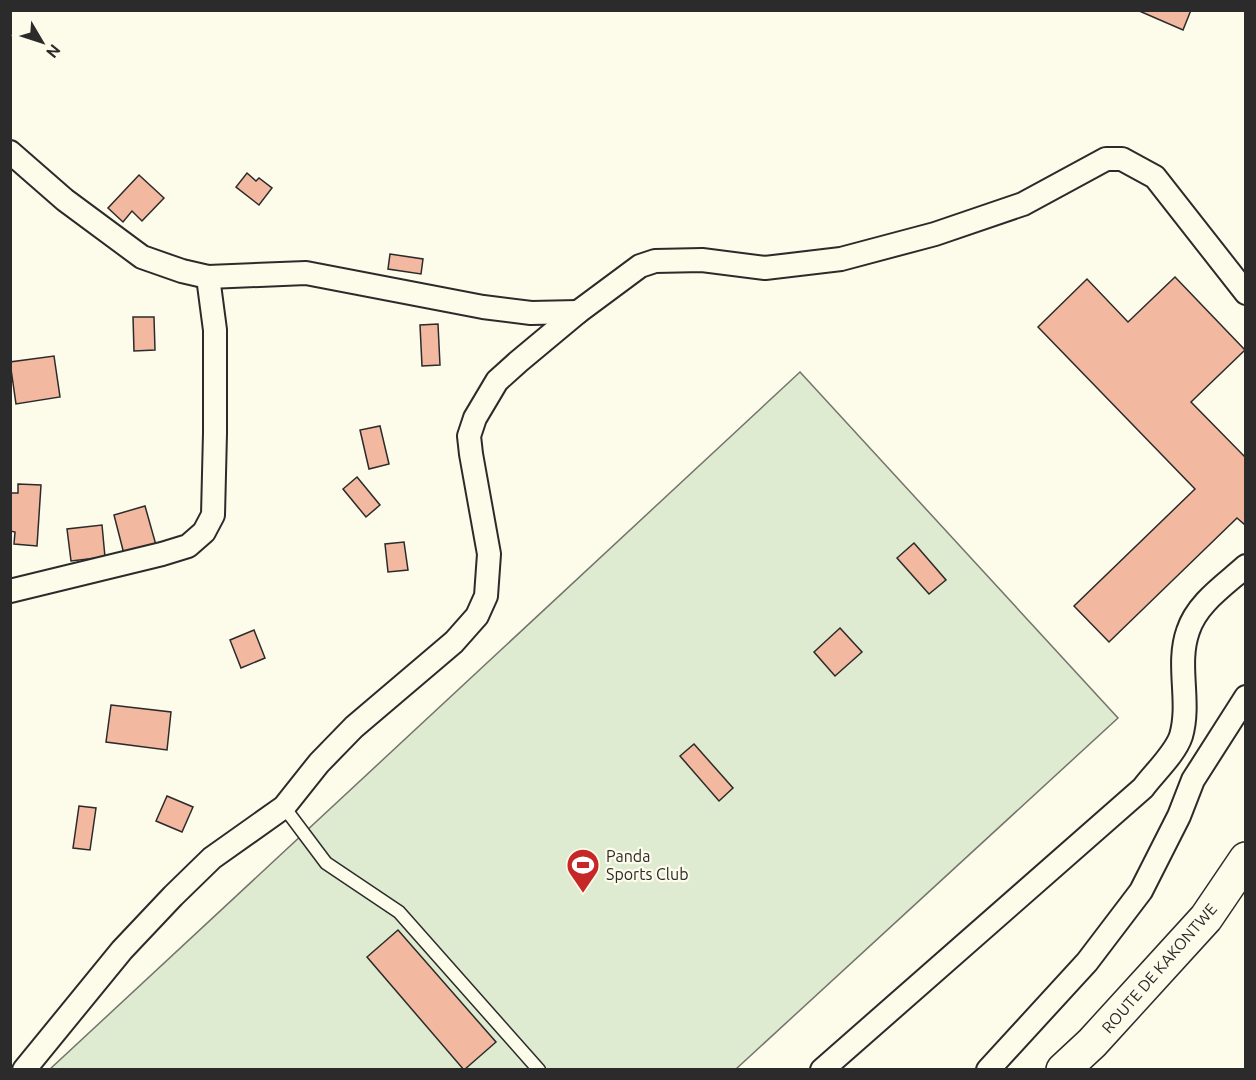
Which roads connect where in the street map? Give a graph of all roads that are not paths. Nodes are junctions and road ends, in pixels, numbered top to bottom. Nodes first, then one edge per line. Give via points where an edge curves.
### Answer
1 (10, 152) edge
2 (208, 277) junction
3 (1245, 293) edge
4 (578, 312) junction
5 (1245, 566) edge
6 (10, 591) edge
7 (1245, 697) edge
8 (284, 807) junction
9 (1245, 859) edge
10 (24, 1070) edge
11 (539, 1070) edge
12 (822, 1070) edge
13 (988, 1070) edge
14 (1063, 1070) edge

1 - 2 street via 65,200 142,257
2 - 4 street via 306,273 483,308
2 - 6 street via 215,330 215,433 213,515 204,532 188,546 162,554
3 - 4 street via 1155,177 1122,159 1106,159 1023,204 935,234 842,259 765,268 702,260 655,261 619,280
4 - 8 street via 497,381 469,436 489,554 486,596 477,616 454,642 354,727
5 - 12 street via 1201,608 1188,629 1182,656 1185,712 1180,738 1143,788
7 - 13 street via 1193,780 1141,891 1087,962
8 - 10 street via 212,858 173,896 122,950
8 - 11 lane via 326,863 399,912
9 - 14 street, ROUTE DE KAKONTWE via 1206,918

